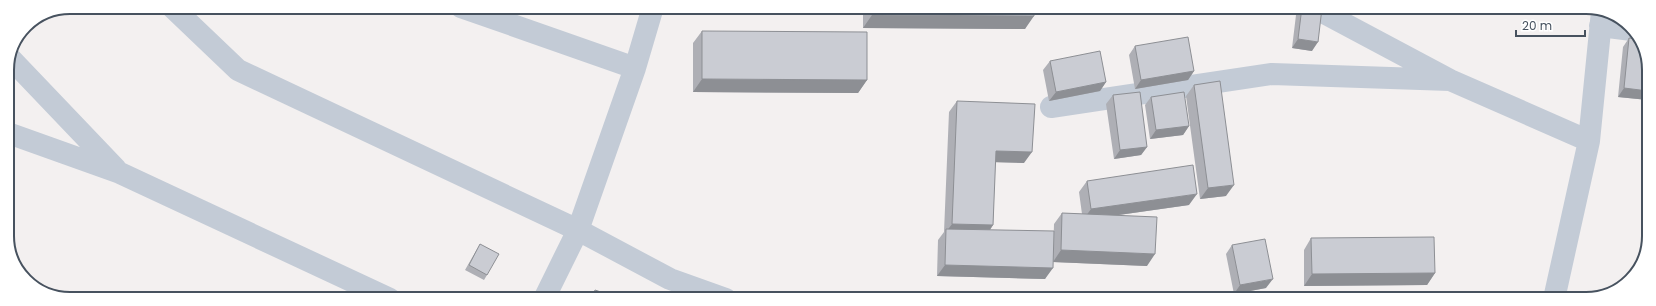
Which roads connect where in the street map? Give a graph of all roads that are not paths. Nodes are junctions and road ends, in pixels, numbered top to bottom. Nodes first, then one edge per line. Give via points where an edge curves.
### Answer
1 (179, 14) edge
2 (481, 14) edge
3 (651, 14) edge
4 (1324, 14) edge
5 (1601, 18) edge
6 (1619, 25) edge
7 (15, 63) edge
8 (635, 68) junction
9 (1450, 80) junction
10 (1051, 107) dead end
11 (14, 135) edge
12 (1589, 141) junction
13 (120, 173) junction
14 (578, 230) junction
15 (377, 292) edge
16 (547, 292) edge
17 (706, 292) edge
18 (1556, 292) edge

1 - 14 street via 238,70
2 - 8 street
3 - 8 street
4 - 9 street
5 - 6 street
5 - 12 street
7 - 13 street
8 - 14 street
9 - 10 street via 1272,74
9 - 12 street
11 - 13 street
12 - 18 street
13 - 15 street
14 - 16 street
14 - 17 street via 670,279

